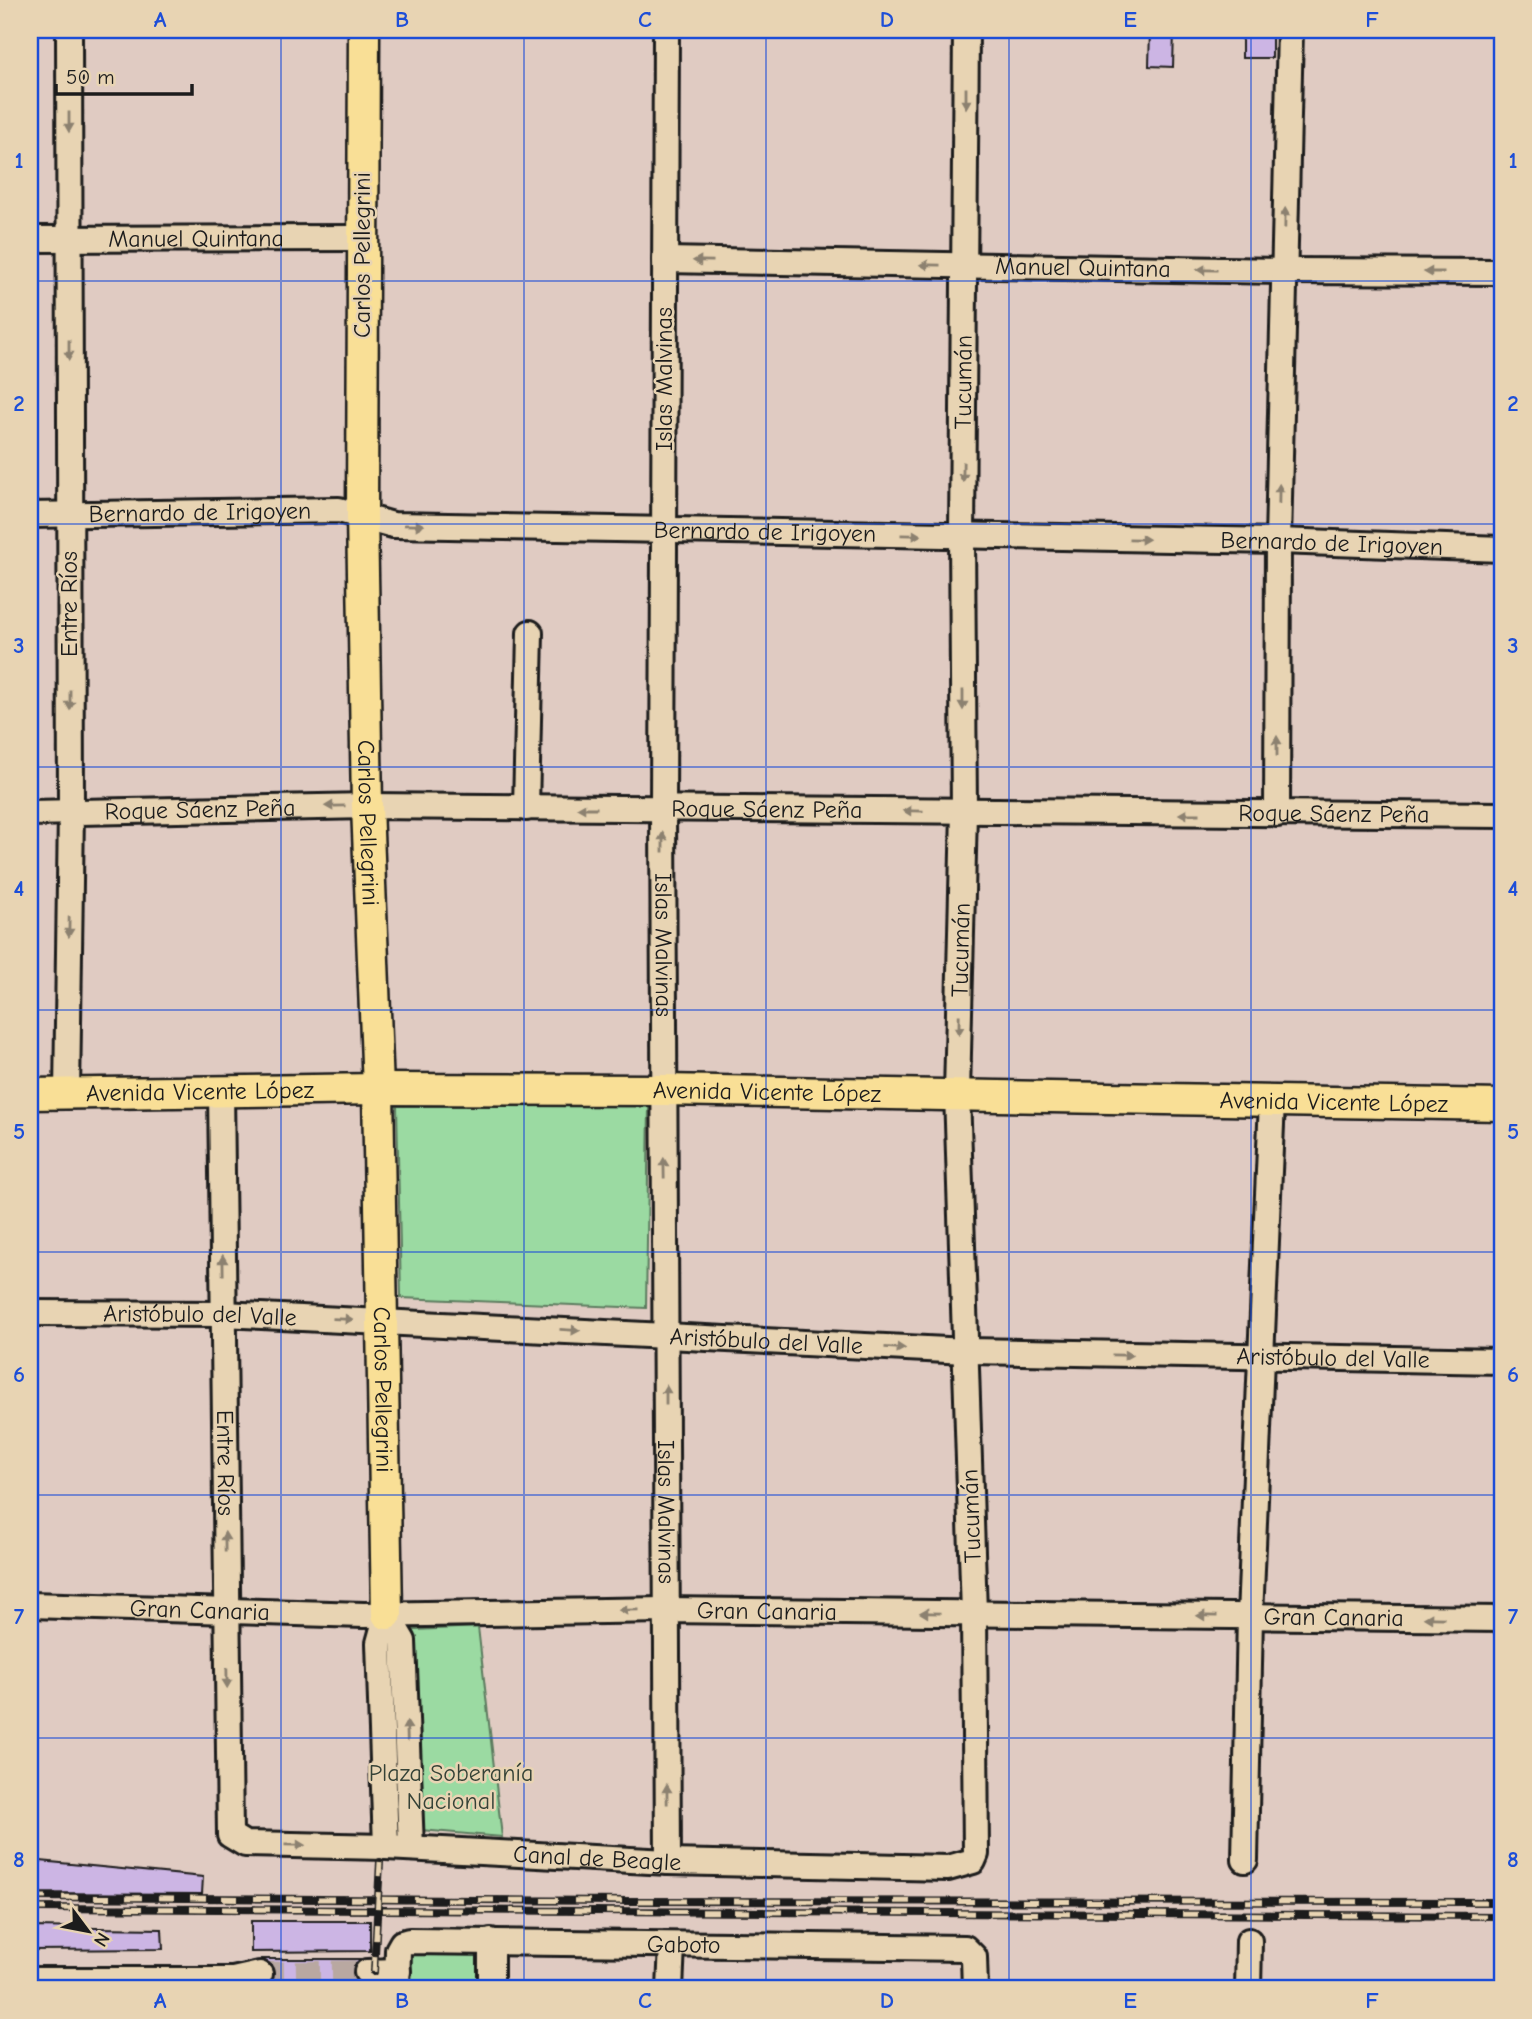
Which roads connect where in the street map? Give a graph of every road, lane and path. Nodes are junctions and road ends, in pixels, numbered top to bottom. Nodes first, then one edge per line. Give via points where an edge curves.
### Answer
1 (69, 30) edge
2 (364, 30) edge
3 (666, 30) edge
4 (966, 30) edge
5 (1290, 30) edge
6 (361, 238) junction
7 (30, 239) edge
8 (69, 239) junction
9 (665, 260) junction
10 (966, 266) junction
11 (1284, 271) junction
12 (1502, 272) edge
13 (69, 514) junction
14 (30, 515) edge
15 (362, 516) junction
16 (663, 529) junction
17 (962, 536) junction
18 (1278, 541) junction
19 (1502, 549) edge
20 (530, 633) dead end
21 (367, 806) junction
22 (526, 807) junction
23 (663, 809) junction
24 (71, 811) junction
25 (964, 812) junction
26 (30, 813) edge
27 (1277, 814) junction
28 (1502, 816) edge
29 (378, 1089) junction
30 (221, 1090) junction
31 (664, 1090) junction
32 (957, 1093) junction
33 (30, 1094) edge
34 (67, 1094) junction
35 (1272, 1101) junction
36 (1502, 1105) edge
37 (30, 1313) edge
38 (223, 1314) junction
39 (382, 1320) junction
40 (666, 1335) junction
41 (967, 1352) junction
42 (1262, 1358) junction
43 (1502, 1361) edge
44 (30, 1605) edge
45 (226, 1610) junction
46 (664, 1610) junction
47 (974, 1613) junction
48 (387, 1614) junction
49 (1250, 1616) junction
50 (1502, 1619) edge
51 (230, 1835) joint
52 (386, 1847) junction
53 (411, 1848) junction
54 (1245, 1860) dead end
55 (668, 1862) junction
56 (967, 1864) joint
57 (491, 1941) junction
58 (1249, 1941) dead end
59 (672, 1945) junction
60 (367, 1972) tunnel mouth
61 (261, 1974) tunnel mouth
62 (30, 1980) edge
63 (397, 1980) edge
64 (233, 1985) edge
65 (491, 1989) edge
66 (670, 1989) edge
67 (975, 1989) edge
68 (1248, 1989) edge

1 -> 8 street, Entre Ríos
2 - 6 main road, Carlos Pellegrini
3 - 9 street, Islas Malvinas
4 -> 10 street, Tucumán
11 -> 5 street
6 - 8 street, Manuel Quintana
6 - 15 main road, Carlos Pellegrini
7 - 8 street, Manuel Quintana
8 -> 13 street, Entre Ríos
10 -> 9 street, Manuel Quintana
9 - 16 street, Islas Malvinas
11 -> 10 street, Manuel Quintana
10 -> 17 street, Tucumán
12 -> 11 street, Manuel Quintana
18 -> 11 street
13 - 14 street, Bernardo de Irigoyen
13 - 15 street, Bernardo de Irigoyen via 339,510
13 -> 24 street, Entre Ríos
15 -> 16 street, Bernardo de Irigoyen via 393,525
15 - 21 main road, Carlos Pellegrini
16 -> 17 street, Bernardo de Irigoyen
16 - 23 street, Islas Malvinas
17 -> 18 street, Bernardo de Irigoyen
17 -> 25 street, Tucumán
18 - 19 street, Bernardo de Irigoyen
27 -> 18 street
20 - 22 street
21 - 22 street, Roque Sáenz Peña
21 -> 24 street, Roque Sáenz Peña
21 - 29 main road, Carlos Pellegrini
23 -> 22 street, Roque Sáenz Peña
25 -> 23 street, Roque Sáenz Peña
31 -> 23 street, Islas Malvinas
24 - 26 street, Roque Sáenz Peña
24 -> 34 street, Entre Ríos
27 -> 25 street, Roque Sáenz Peña
25 -> 32 street, Tucumán
27 - 28 street, Roque Sáenz Peña
29 - 30 main road, Avenida Vicente López
29 - 31 main road, Avenida Vicente López
29 - 39 main road, Carlos Pellegrini
30 - 34 main road, Avenida Vicente López
38 -> 30 street, Entre Ríos
31 - 32 main road, Avenida Vicente López
40 -> 31 street, Islas Malvinas
32 - 35 main road, Avenida Vicente López
32 - 41 street, Tucumán
33 - 34 main road, Avenida Vicente López
35 - 36 main road, Avenida Vicente López
35 - 42 street
37 - 38 street, Aristóbulo del Valle
38 -> 39 street, Aristóbulo del Valle
45 -> 38 street, Entre Ríos
39 -> 40 street, Aristóbulo del Valle
39 - 48 main road, Carlos Pellegrini
40 -> 41 street, Aristóbulo del Valle
46 -> 40 street, Islas Malvinas
41 -> 42 street, Aristóbulo del Valle
41 - 47 street, Tucumán
42 - 43 street, Aristóbulo del Valle
42 - 49 street
44 - 45 street, Gran Canaria
45 - 48 street, Gran Canaria
45 -> 51 street, Entre Ríos
47 -> 46 street, Gran Canaria
46 -> 48 street, Gran Canaria
55 -> 46 street, Islas Malvinas
49 -> 47 street, Gran Canaria
47 - 56 street, Tucumán via 976,1854
48 - 52 street, Carlos Pellegrini via 379,1643
53 -> 48 street, Carlos Pellegrini via 403,1641
50 -> 49 street, Gran Canaria
49 - 54 street
51 -> 52 street, Canal de Beagle via 245,1844
52 - 53 street, Canal de Beagle
53 - 55 street, Canal de Beagle
55 - 56 street, Canal de Beagle via 948,1868
57 - 59 street, Gaboto
57 - 63 street, Gaboto via 402,1943
57 - 65 street
58 - 68 street
59 - 66 street
59 - 67 street, Gaboto via 965,1948 974,1957
60 - 63 street
61 - 64 street
62 - 64 street

